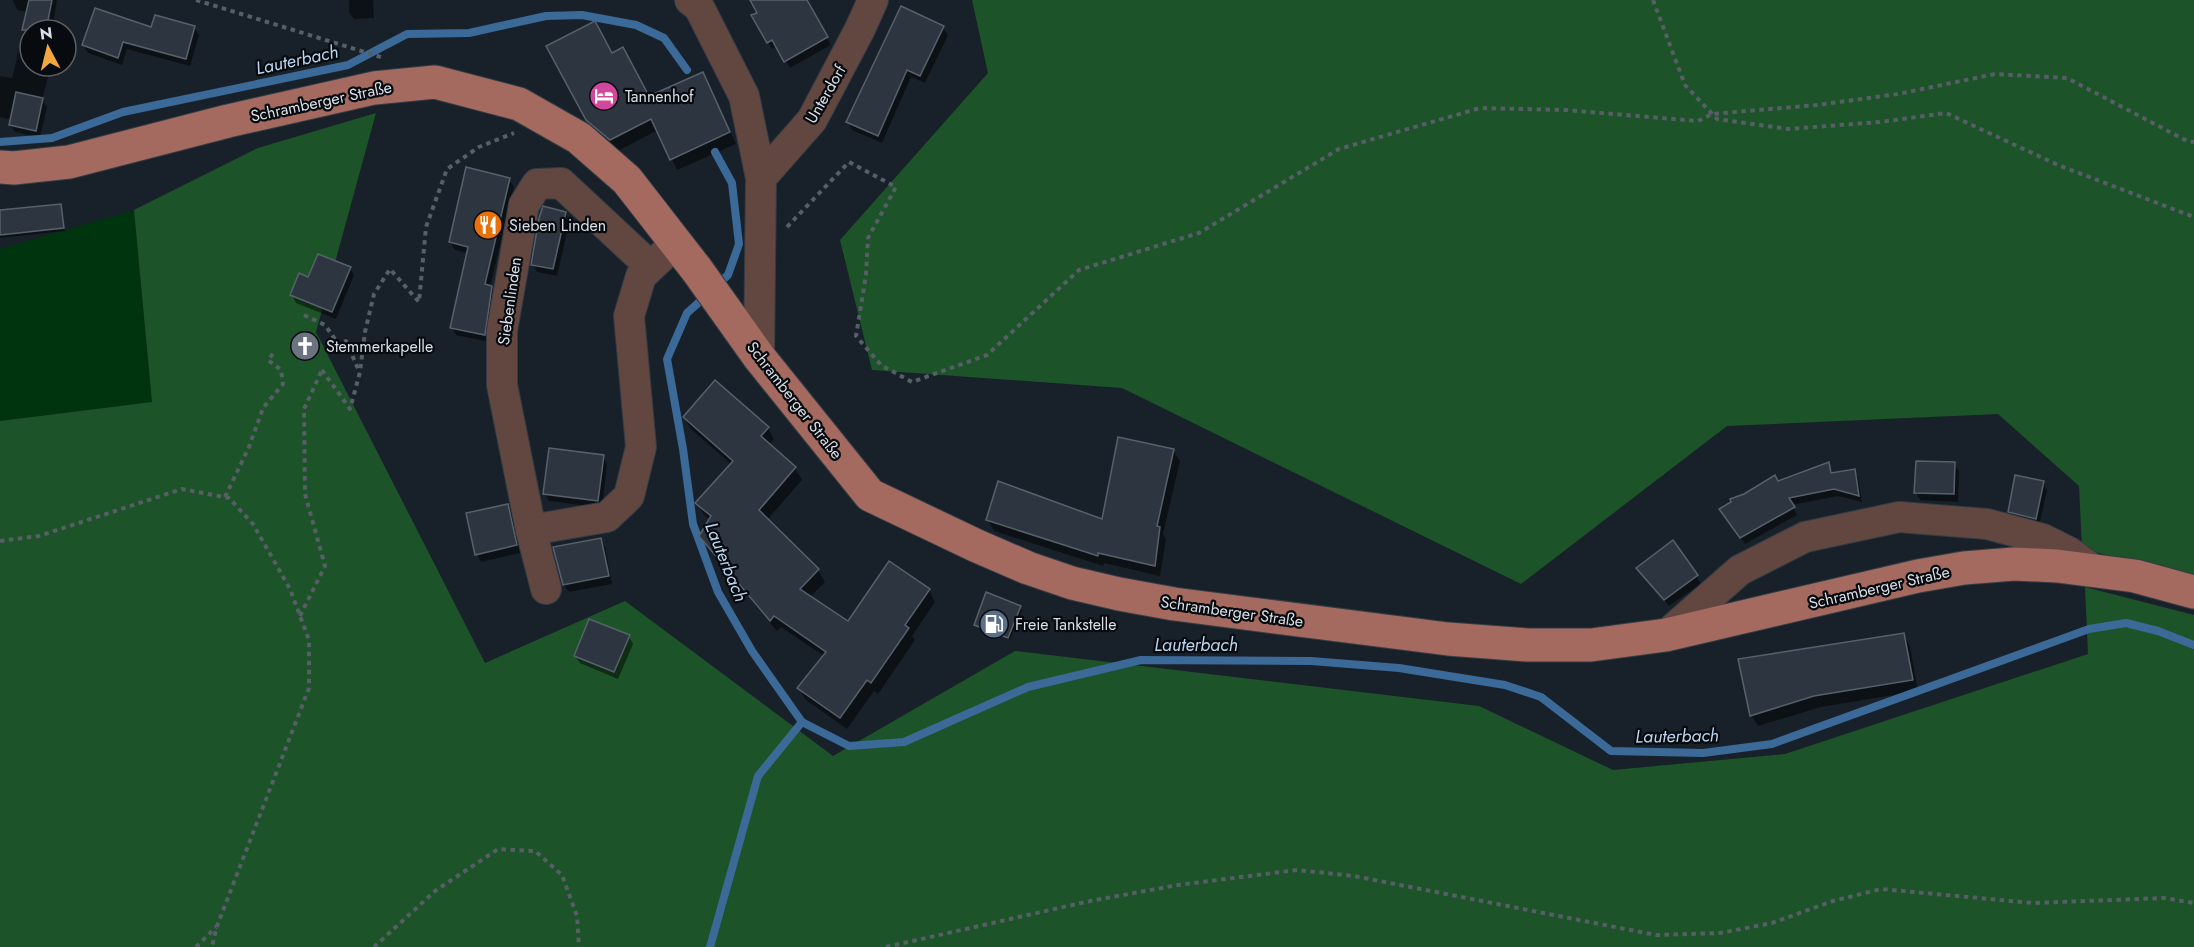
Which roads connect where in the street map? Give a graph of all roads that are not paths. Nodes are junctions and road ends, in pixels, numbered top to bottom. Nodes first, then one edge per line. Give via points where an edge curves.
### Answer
1 (690, 0) edge
2 (873, 0) edge
3 (0, 167) edge
4 (761, 178) junction
5 (676, 243) junction
6 (650, 266) junction
7 (759, 357) junction
8 (531, 530) junction
9 (2094, 570) junction
10 (546, 589) dead end
11 (2194, 592) edge
12 (1666, 634) junction

1 - 4 street via 699,7 744,96
2 - 4 street, Unterdorf via 812,120
3 - 5 main road, Schramberger Straße via 69,162 374,88 435,82 519,104 579,138 627,180
4 - 7 street
5 - 6 street
5 - 7 main road, Schramberger Straße
6 - 8 street via 641,276 628,316 641,447 629,496 607,516
6 - 8 street, Siebenlinden via 561,183 537,184 524,205 502,331 502,385
7 - 12 main road, Schramberger Straße via 870,495 977,546 1072,583 1174,604 1448,639 1591,645
8 - 10 street, Siebenlinden
9 - 11 main road, Schramberger Straße
9 - 12 main road, Schramberger Straße via 2014,564 1964,568
9 - 12 street, Schramberger Straße via 2043,539 1988,524 1899,517 1805,537 1740,570

